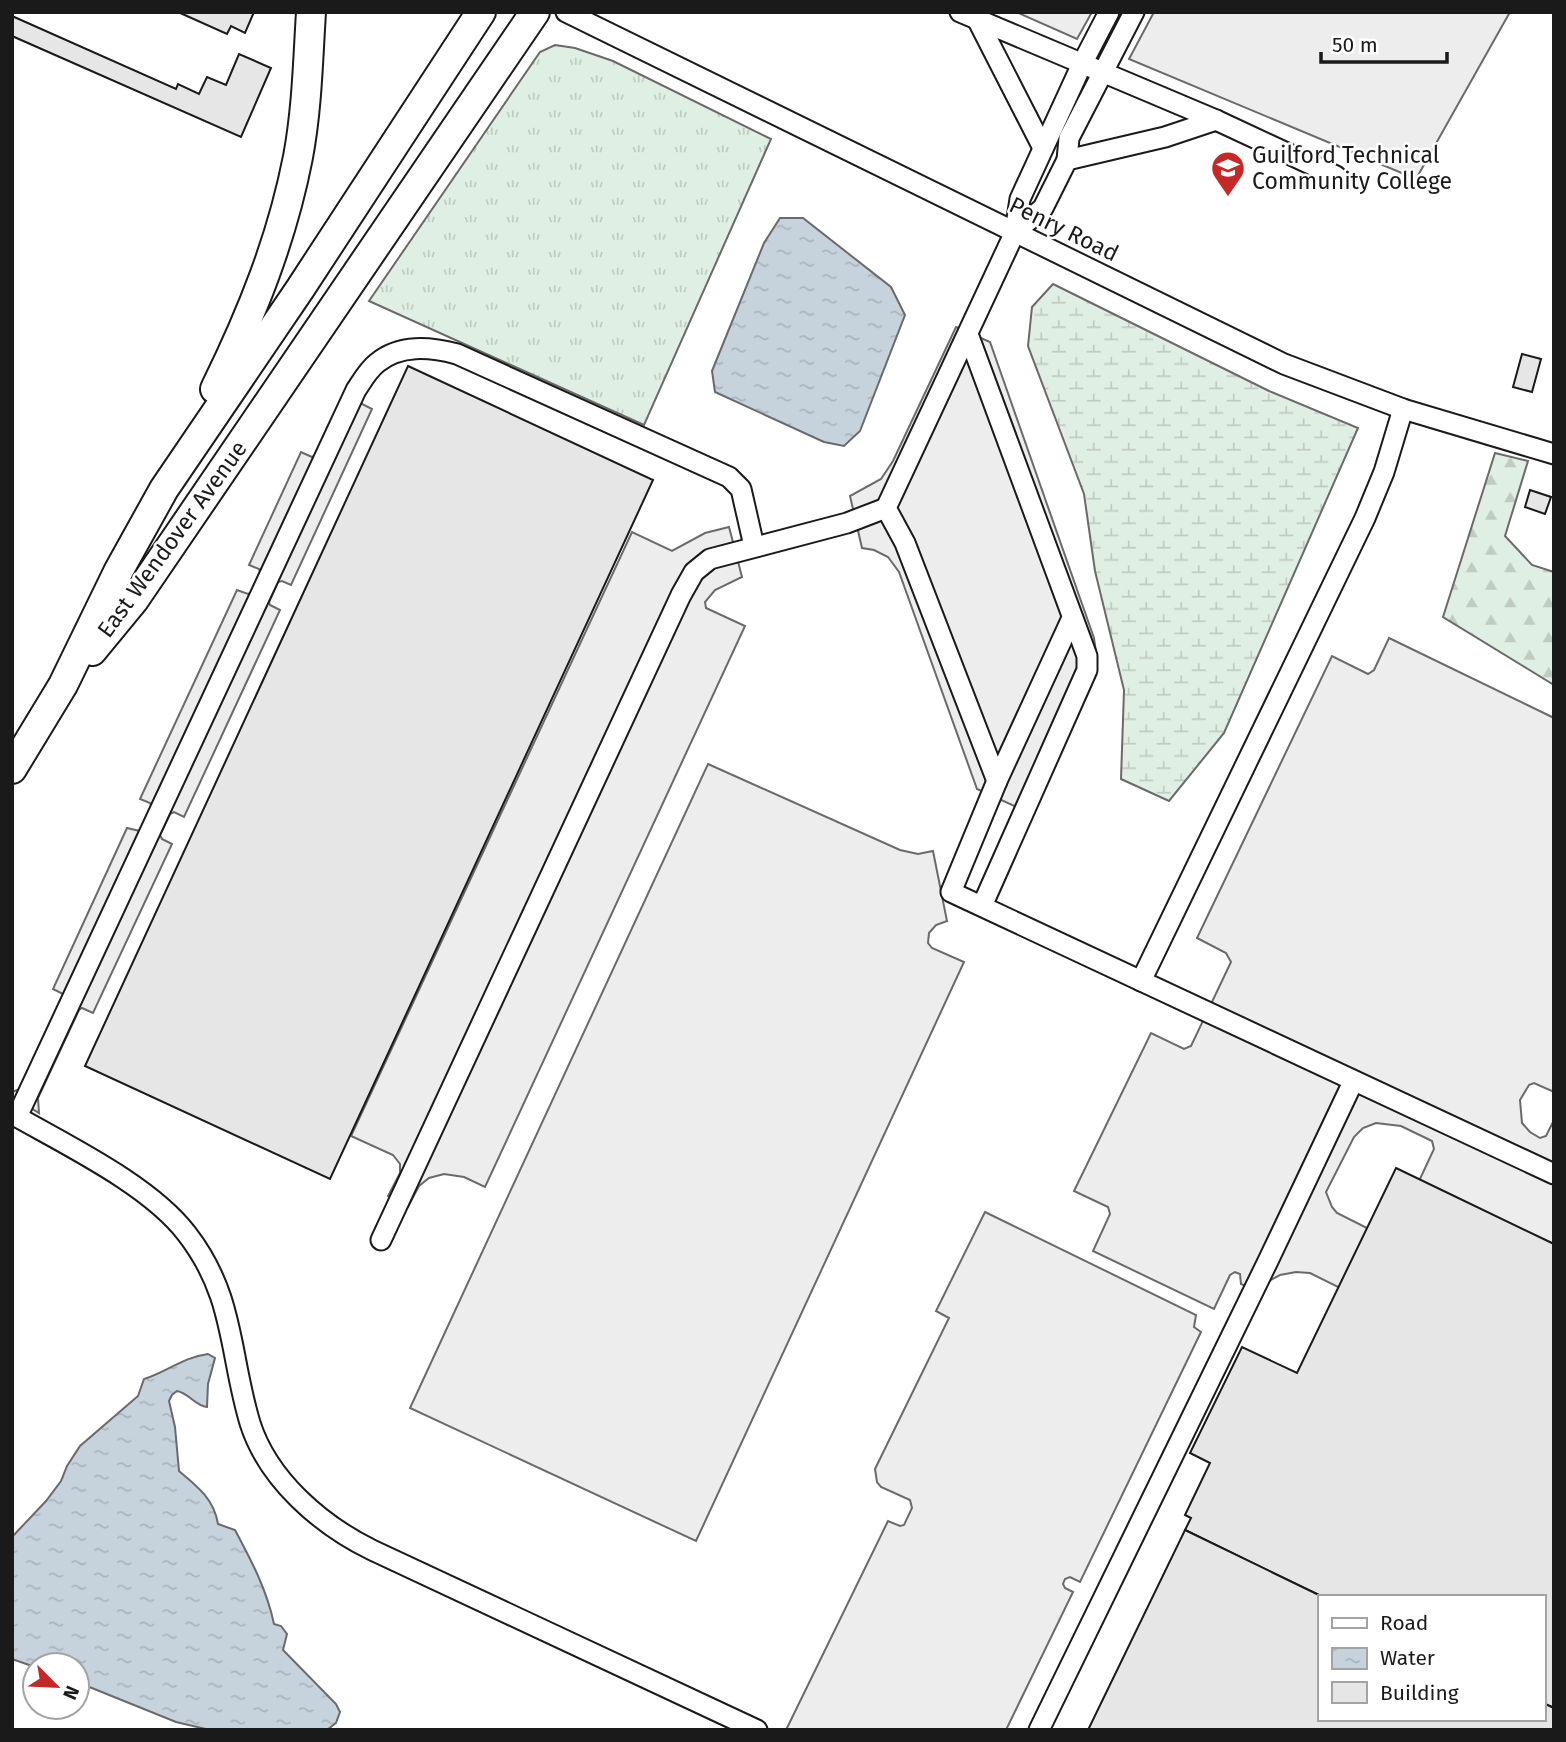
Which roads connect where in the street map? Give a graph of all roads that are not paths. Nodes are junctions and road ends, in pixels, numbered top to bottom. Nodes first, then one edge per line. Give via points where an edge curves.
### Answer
1 (310, 12) edge
2 (481, 12) edge
3 (535, 12) edge
4 (566, 12) edge
5 (1109, 12) edge
6 (1134, 12) edge
7 (969, 16) edge
8 (1082, 64) junction
9 (1102, 73) junction
10 (1216, 120) junction
11 (1043, 148) junction
12 (1067, 160) junction
13 (1336, 176) dead end
14 (1015, 232) junction
15 (968, 334) junction
16 (1403, 409) junction
17 (1554, 454) edge
18 (164, 489) junction
19 (886, 508) junction
20 (754, 546) junction
21 (1072, 618) junction
22 (63, 685) junction
23 (12, 769) edge
24 (997, 781) junction
25 (982, 906) junction
26 (1141, 981) junction
27 (1353, 1082) junction
28 (15, 1116) edge
29 (1554, 1174) edge
30 (381, 1240) dead end
31 (757, 1730) edge
32 (1039, 1730) edge

1 - 18 highway via 298,156 270,266 238,342
2 - 18 highway, East Wendover Avenue
3 - 22 highway, East Wendover Avenue via 134,600
4 - 14 street, Penry Road
5 - 8 street
6 - 9 street
7 - 8 street
7 - 11 street
8 - 9 street
8 - 11 street
9 - 10 street
9 - 12 street via 1069,138
10 - 12 street
10 - 13 street
11 - 14 street via 1020,199
12 - 14 street via 1043,208
14 - 15 street
14 - 16 street, Penry Road via 1284,364
15 - 19 street
15 - 21 street
16 - 17 street, Penry Road
16 - 26 street via 1365,518
18 - 22 highway, East Wendover Avenue
19 - 20 street via 847,523
19 - 24 street via 905,543
20 - 28 street via 741,489 729,477 457,354 414,348 375,364 356,390
20 - 30 street via 710,559 694,572 681,595
21 - 24 street
21 - 25 street via 1087,656 1087,670
22 - 23 highway
24 - 25 street via 951,892
25 - 26 street
26 - 27 street
27 - 29 street
27 - 32 street
28 - 31 street via 126,1181 187,1233 226,1309 251,1427 281,1478 322,1521 363,1546

